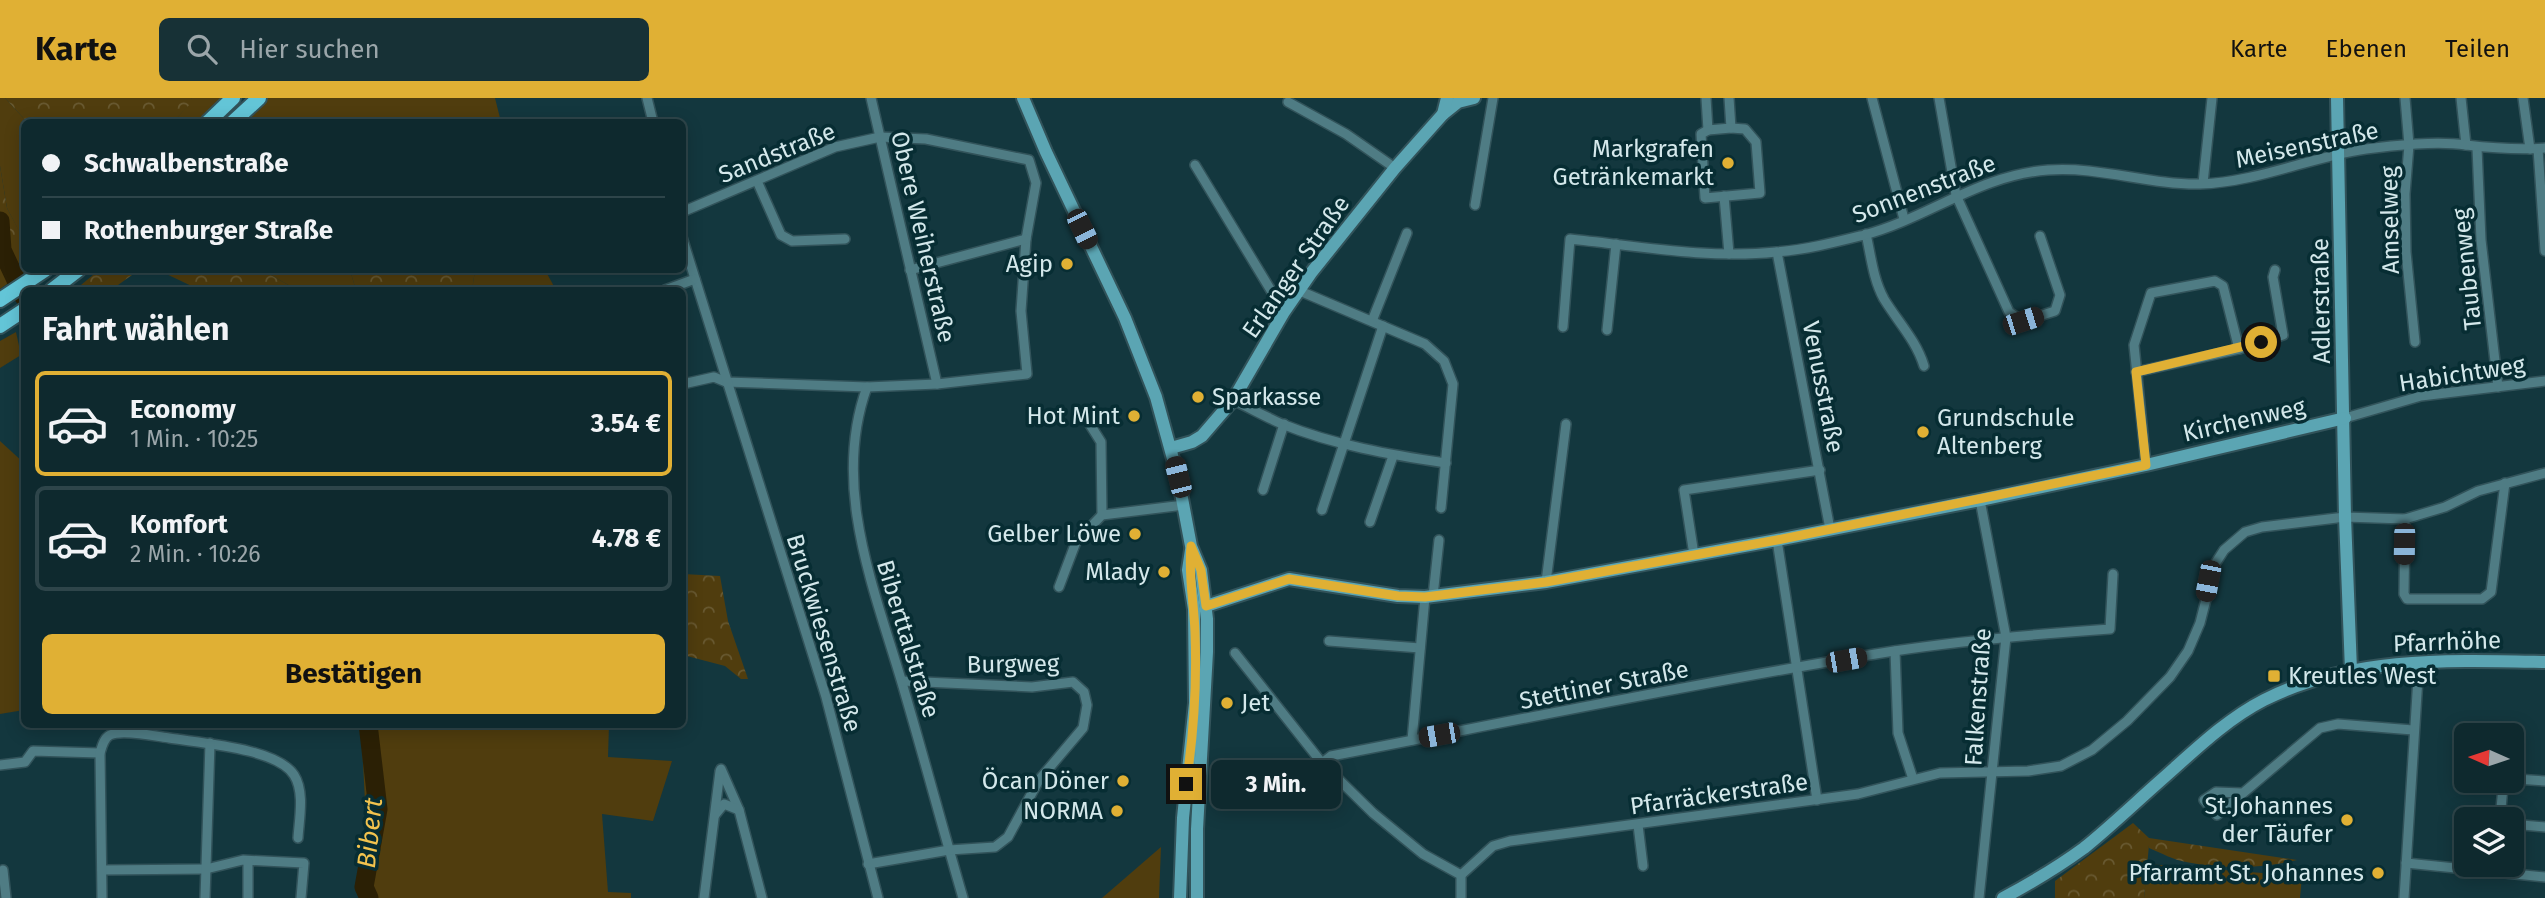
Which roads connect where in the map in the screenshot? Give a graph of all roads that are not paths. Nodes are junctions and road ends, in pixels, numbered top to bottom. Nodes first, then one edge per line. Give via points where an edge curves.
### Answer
1 (233, 98) edge
2 (259, 98) edge
3 (646, 98) edge
4 (871, 98) edge
5 (1023, 98) edge
6 (1447, 98) edge
7 (1474, 98) edge
8 (1493, 98) edge
9 (1706, 98) edge
10 (1729, 98) edge
11 (1871, 98) edge
12 (1939, 98) edge
13 (2212, 98) edge
14 (2337, 98) edge
15 (2405, 98) edge
16 (2461, 98) edge
17 (2523, 98) edge
18 (1288, 103) dead end
19 (1443, 114) junction
20 (211, 119) edge
21 (236, 119) edge
22 (652, 119) edge
23 (1731, 128) junction
24 (1708, 130) junction
25 (880, 137) junction
26 (2409, 145) junction
27 (2466, 145) junction
28 (2477, 148) junction
29 (2537, 149) edge
30 (2339, 155) junction
31 (1195, 166) dead end
32 (1395, 168) junction
33 (757, 181) junction
34 (2203, 184) junction
35 (1956, 195) junction
36 (1724, 196) junction
37 (1475, 205) dead end
38 (686, 210) edge
39 (1904, 219) junction
40 (1407, 233) dead end
41 (1866, 234) junction
42 (2040, 236) dead end
43 (845, 239) dead end
44 (1026, 239) junction
45 (1616, 244) junction
46 (686, 250) edge
47 (2545, 251) edge
48 (1777, 252) junction
49 (1729, 254) junction
50 (910, 270) junction
51 (2275, 270) dead end
52 (40, 273) edge
53 (73, 273) edge
54 (695, 279) junction
55 (56, 287) edge
56 (673, 287) edge
57 (1300, 291) junction
58 (0, 300) edge
59 (21, 312) edge
60 (1284, 312) junction
61 (1372, 321) junction
62 (0, 326) edge
63 (1383, 326) junction
64 (1563, 327) dead end
65 (1607, 330) dead end
66 (2415, 342) dead end
67 (2239, 349) junction
68 (1924, 366) dead end
69 (2136, 372) junction
70 (2545, 381) edge
71 (726, 382) junction
72 (686, 383) edge
73 (937, 384) junction
74 (867, 387) junction
75 (2498, 387) junction
76 (1233, 400) junction
77 (2344, 418) junction
78 (1089, 423) dead end
79 (1284, 424) junction
80 (1566, 424) dead end
81 (1343, 443) junction
82 (1171, 448) junction
83 (1393, 456) junction
84 (1446, 463) junction
85 (2146, 465) junction
86 (1820, 470) junction
87 (2545, 473) edge
88 (2505, 484) junction
89 (1263, 490) dead end
90 (1980, 500) junction
91 (1184, 505) junction
92 (1441, 508) dead end
93 (1322, 510) dead end
94 (1102, 515) junction
95 (2346, 517) junction
96 (2405, 519) junction
97 (1370, 522) dead end
98 (1830, 529) junction
99 (1439, 540) dead end
100 (1777, 540) junction
101 (1191, 546) junction
102 (1694, 555) junction
103 (2113, 575) dead end
104 (1546, 582) junction
105 (1059, 587) dead end
106 (1429, 596) junction
107 (1206, 606) junction
108 (2006, 637) junction
109 (1329, 641) dead end
110 (1420, 648) junction
111 (1895, 651) junction
112 (1235, 653) dead end
113 (2419, 662) junction
114 (2545, 662) edge
115 (1796, 669) junction
116 (2351, 670) junction
117 (902, 681) junction
118 (2413, 730) junction
119 (1412, 740) junction
120 (210, 743) junction
121 (100, 752) junction
122 (1322, 763) junction
123 (0, 765) edge
124 (1992, 771) junction
125 (1913, 779) junction
126 (2545, 781) edge
127 (2242, 793) dead end
128 (1817, 800) junction
129 (2501, 807) edge
130 (739, 810) junction
131 (714, 817) junction
132 (1638, 825) junction
133 (2524, 825) edge
134 (2545, 827) edge
135 (298, 838) dead end
136 (949, 850) junction
137 (248, 862) junction
138 (2406, 863) junction
139 (868, 864) junction
140 (1643, 866) dead end
141 (2454, 866) edge
142 (206, 869) junction
143 (3, 870) dead end
144 (102, 870) junction
145 (2524, 873) edge
146 (1461, 875) junction
147 (2545, 877) edge
148 (6, 898) edge
149 (102, 898) edge
150 (205, 898) edge
151 (248, 898) edge
152 (301, 898) edge
153 (704, 898) edge
154 (762, 898) edge
155 (878, 898) edge
156 (963, 898) edge
157 (1180, 898) edge
158 (1197, 898) edge
159 (1461, 898) edge
160 (1979, 898) edge
161 (2003, 898) edge
162 (2404, 898) edge

1 - 20 main road
2 - 21 main road
3 - 22 street
4 - 25 street, Obere Weiherstraße
5 - 82 street via 1125,318
6 - 19 street, Erlanger Straße
7 - 19 street via 1458,102
8 - 37 street
9 - 24 street
10 - 23 street
11 - 39 street
12 - 35 street
13 - 34 street
14 - 30 street, Adlerstraße
15 - 26 street, Amselweg
16 - 27 street
17 - 29 street
18 - 32 street via 1346,134
19 - 32 street, Erlanger Straße
23 - 24 street
23 - 36 street via 1745,129 1756,142 1760,193
24 - 36 street via 1701,134 1705,198
25 - 33 street, Sandstraße via 835,147
25 - 44 street, Sandstraße via 926,139 1029,160 1036,183
25 - 50 street, Obere Weiherstraße
26 - 27 street, Meisenstraße
26 - 30 street, Meisenstraße
26 - 66 street, Amselweg via 2406,252
27 - 28 street, Meisenstraße
28 - 29 street, Meisenstraße
28 - 75 street, Taubenweg via 2481,240
29 - 47 street
30 - 34 street, Meisenstraße via 2245,179
30 - 77 street, Adlerstraße
31 - 60 street
32 - 57 street, Erlanger Straße
33 - 38 street, Sandstraße
33 - 43 street via 781,235 792,241
34 - 35 street, Sonnenstraße via 2175,184 2085,169 2047,170 2004,177
35 - 39 street, Sonnenstraße
35 - 42 street via 2009,312 2023,321 2055,311 2060,295
36 - 49 street
39 - 41 street, Sonnenstraße
40 - 61 street
41 - 48 street, Sonnenstraße
41 - 68 street via 1876,282 1919,350
44 - 50 street
44 - 73 street via 1021,312 1027,374
45 - 49 street, Sonnenstraße
45 - 64 street, Sonnenstraße via 1570,239
45 - 65 street
46 - 54 street, Bruckwiesenstraße
48 - 49 street, Sonnenstraße
48 - 86 street, Venusstraße
50 - 73 street, Obere Weiherstraße
51 - 67 street via 2283,335
52 - 58 main road
53 - 55 main road
54 - 56 street
54 - 71 street, Bruckwiesenstraße
57 - 60 street, Erlanger Straße
57 - 61 street
59 - 62 main road
60 - 76 street, Erlanger Straße
61 - 63 street
63 - 81 street
63 - 84 street via 1425,344 1444,360 1453,384
67 - 69 street
67 - 69 street via 2223,286 2215,281 2151,293 2134,345
69 - 85 street
70 - 75 street, Habichtweg
71 - 72 street via 713,377
71 - 74 street
71 - 139 street, Bruckwiesenstraße via 826,697
73 - 74 street
74 - 117 street, Biberttalstraße via 854,464 857,519 872,591
75 - 77 street, Habichtweg via 2421,396
76 - 79 street
76 - 82 street, Erlanger Straße via 1202,436
77 - 85 street, Kirchenweg
77 - 95 street, Adlerstraße
78 - 94 street via 1101,442
79 - 81 street
79 - 89 street
80 - 104 street
81 - 83 street
81 - 93 street
82 - 91 street
83 - 84 street
83 - 97 street
84 - 92 street
85 - 90 street, Kirchenweg
86 - 98 street, Venusstraße
86 - 102 street via 1684,490
87 - 88 street, Pfarräckerstraße
88 - 96 street, Pfarräckerstraße
88 - 96 street via 2491,592 2482,599 2407,599
90 - 98 street, Kirchenweg
90 - 108 street, Falkenstraße
91 - 94 street
91 - 101 street
94 - 105 street via 1076,542
95 - 96 street, Pfarräckerstraße
95 - 116 street, Adlerstraße
95 - 124 street, Pfarräckerstraße via 2245,532 2215,564 2188,652 2127,720 2092,750 2065,764
98 - 100 street, Kirchenweg
99 - 106 street
100 - 102 street, Kirchenweg
100 - 115 street
101 - 107 street via 1201,570
101 - 157 street via 1188,570 1194,609 1195,703
102 - 104 street, Kirchenweg
103 - 108 street, Stettiner Straße via 2110,629
104 - 106 street, Kirchenweg
106 - 107 street, Kirchenweg via 1398,596 1289,579
106 - 110 street
107 - 158 street
108 - 111 street, Stettiner Straße
108 - 124 street, Falkenstraße
109 - 110 street
110 - 119 street
111 - 115 street, Stettiner Straße
111 - 125 street via 1898,733
112 - 122 street
113 - 114 street, Pfarrhöhe
113 - 116 street, Pfarrhöhe
113 - 118 street
115 - 119 street, Stettiner Straße
115 - 128 street
116 - 161 street, Pfarrhöhe via 2263,700 2216,732 2084,847
117 - 136 street, Biberttalstraße
117 - 136 street, Burgweg via 1021,687 1073,682 1084,692 1083,728 1039,780 1009,837 995,847
118 - 127 street via 2329,724
118 - 138 street
119 - 122 street, Stettiner Straße via 1331,756
120 - 121 street via 117,733 105,739
120 - 135 street via 280,762 294,775 300,803
120 - 142 street
121 - 123 street via 33,751 25,762
121 - 144 street
122 - 146 street via 1423,854
124 - 125 street, Pfarräckerstraße
124 - 160 street, Falkenstraße
125 - 128 street, Pfarräckerstraße
126 - 129 street via 2516,779 2502,787
128 - 132 street, Pfarräckerstraße
130 - 131 street via 724,804
130 - 131 street via 721,769
130 - 154 street
131 - 153 street
132 - 140 street
132 - 146 street, Pfarräckerstraße via 1510,841 1493,846
133 - 134 street
136 - 139 street
136 - 156 street, Biberttalstraße
137 - 142 street
137 - 151 street
137 - 152 street via 303,863
138 - 141 street
138 - 162 street
139 - 155 street, Bruckwiesenstraße
142 - 144 street
142 - 150 street
143 - 148 street
144 - 149 street
145 - 147 street
146 - 159 street

